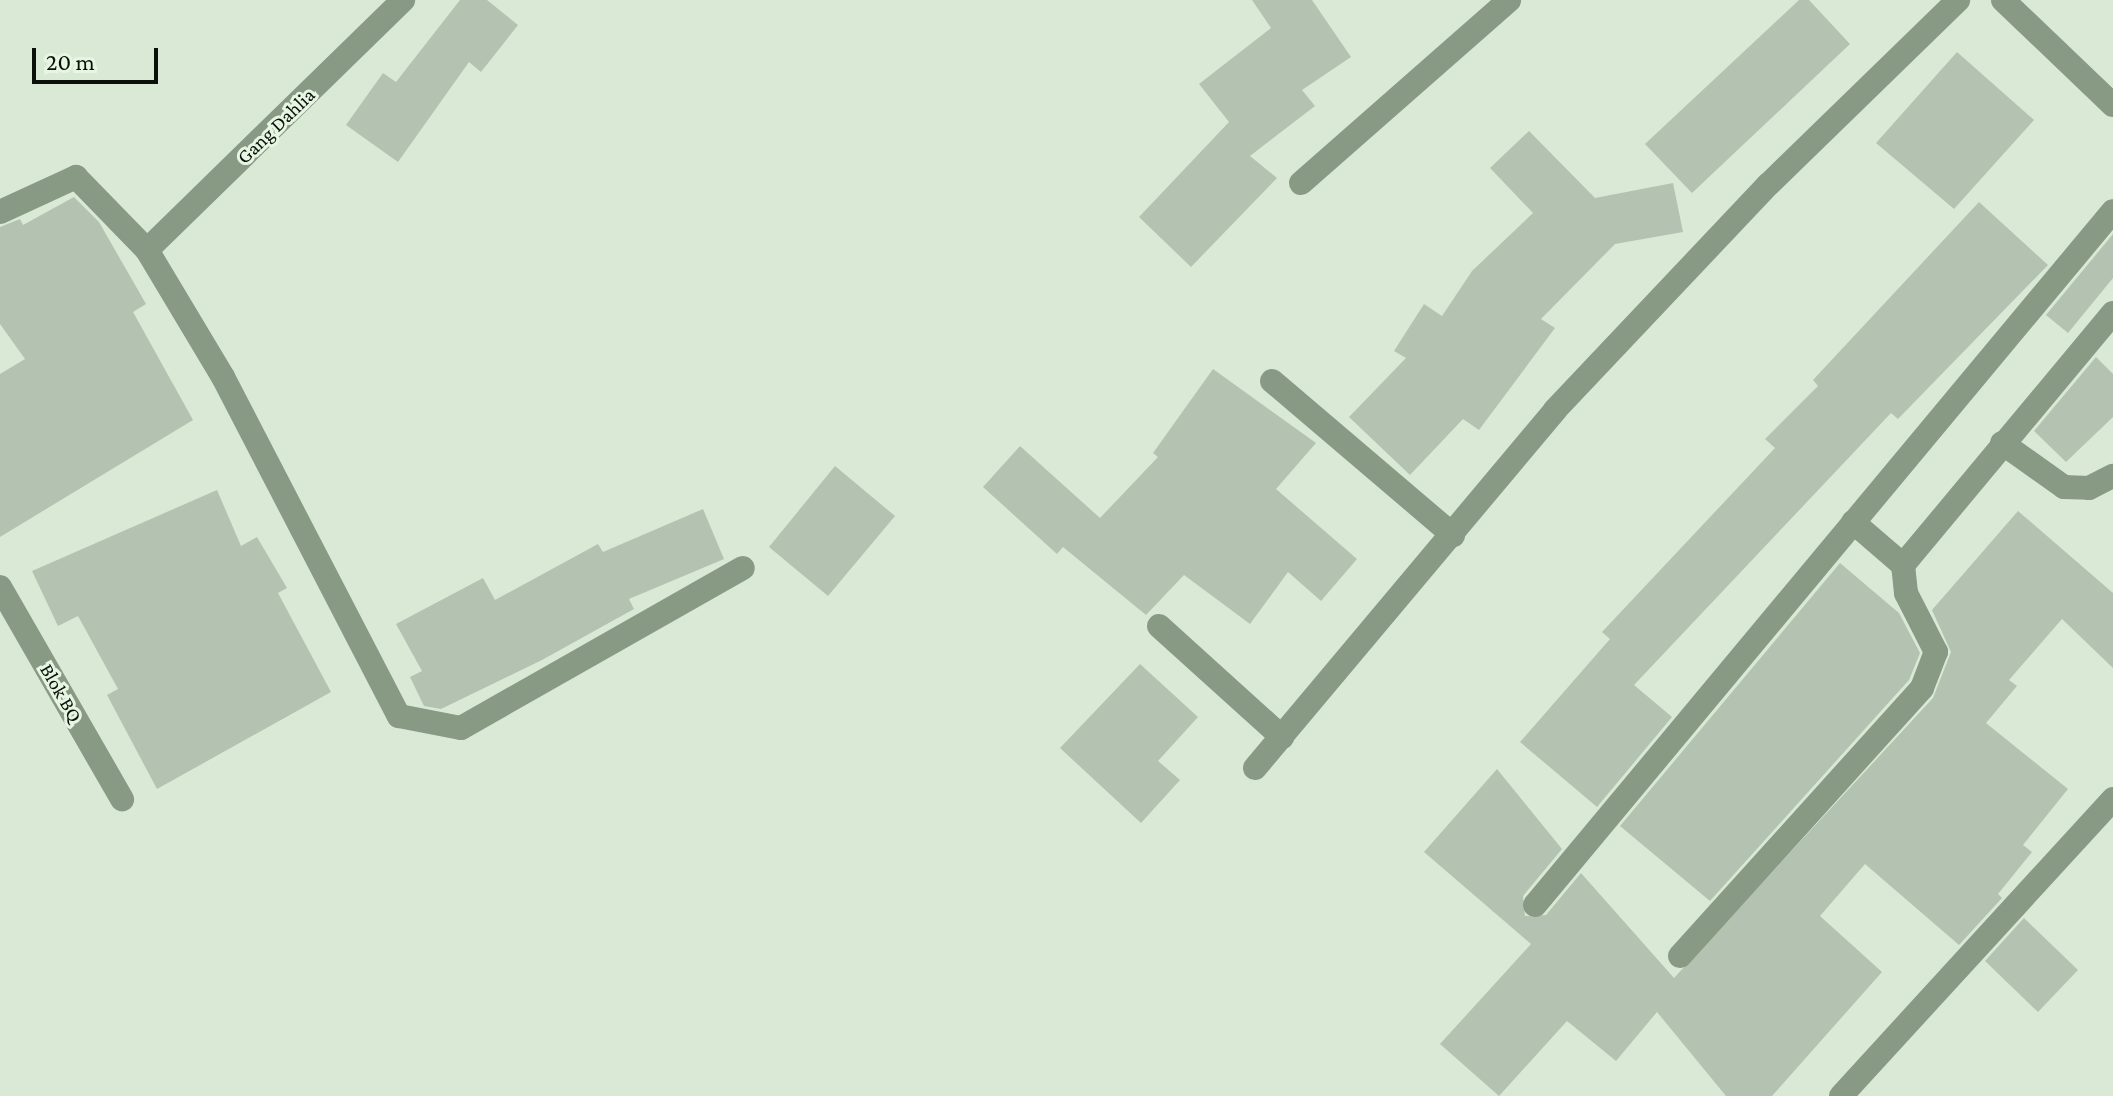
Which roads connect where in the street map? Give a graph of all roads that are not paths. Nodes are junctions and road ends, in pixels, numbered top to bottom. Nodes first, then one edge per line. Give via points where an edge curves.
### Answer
1 (403, 0) edge
2 (1509, 0) edge
3 (1958, 0) edge
4 (2003, 0) edge
5 (2113, 105) edge
6 (1301, 183) dead end
7 (2113, 211) edge
8 (0, 212) edge
9 (147, 250) junction
10 (2113, 313) edge
11 (1272, 381) dead end
12 (2002, 443) junction
13 (2113, 476) edge
14 (1853, 522) junction
15 (1453, 535) junction
16 (1903, 565) junction
17 (743, 568) dead end
18 (0, 587) edge
19 (1159, 626) dead end
20 (1282, 737) junction
21 (1255, 768) dead end
22 (122, 799) dead end
23 (2113, 799) edge
24 (1535, 905) dead end
25 (1680, 956) dead end
26 (1841, 1096) edge

1 - 9 street, Gang Dahlia
2 - 6 street
3 - 15 street via 1576,387
4 - 5 street
7 - 14 street
8 - 9 street via 76,177
9 - 17 street via 223,377 399,716 461,728
10 - 12 street
11 - 15 street
12 - 13 street via 2064,487 2089,488
12 - 16 street
14 - 16 street
14 - 24 street
15 - 20 street
16 - 25 street via 1906,593 1936,652 1922,688
18 - 22 street, Blok BQ
19 - 20 street
20 - 21 street
23 - 26 street

